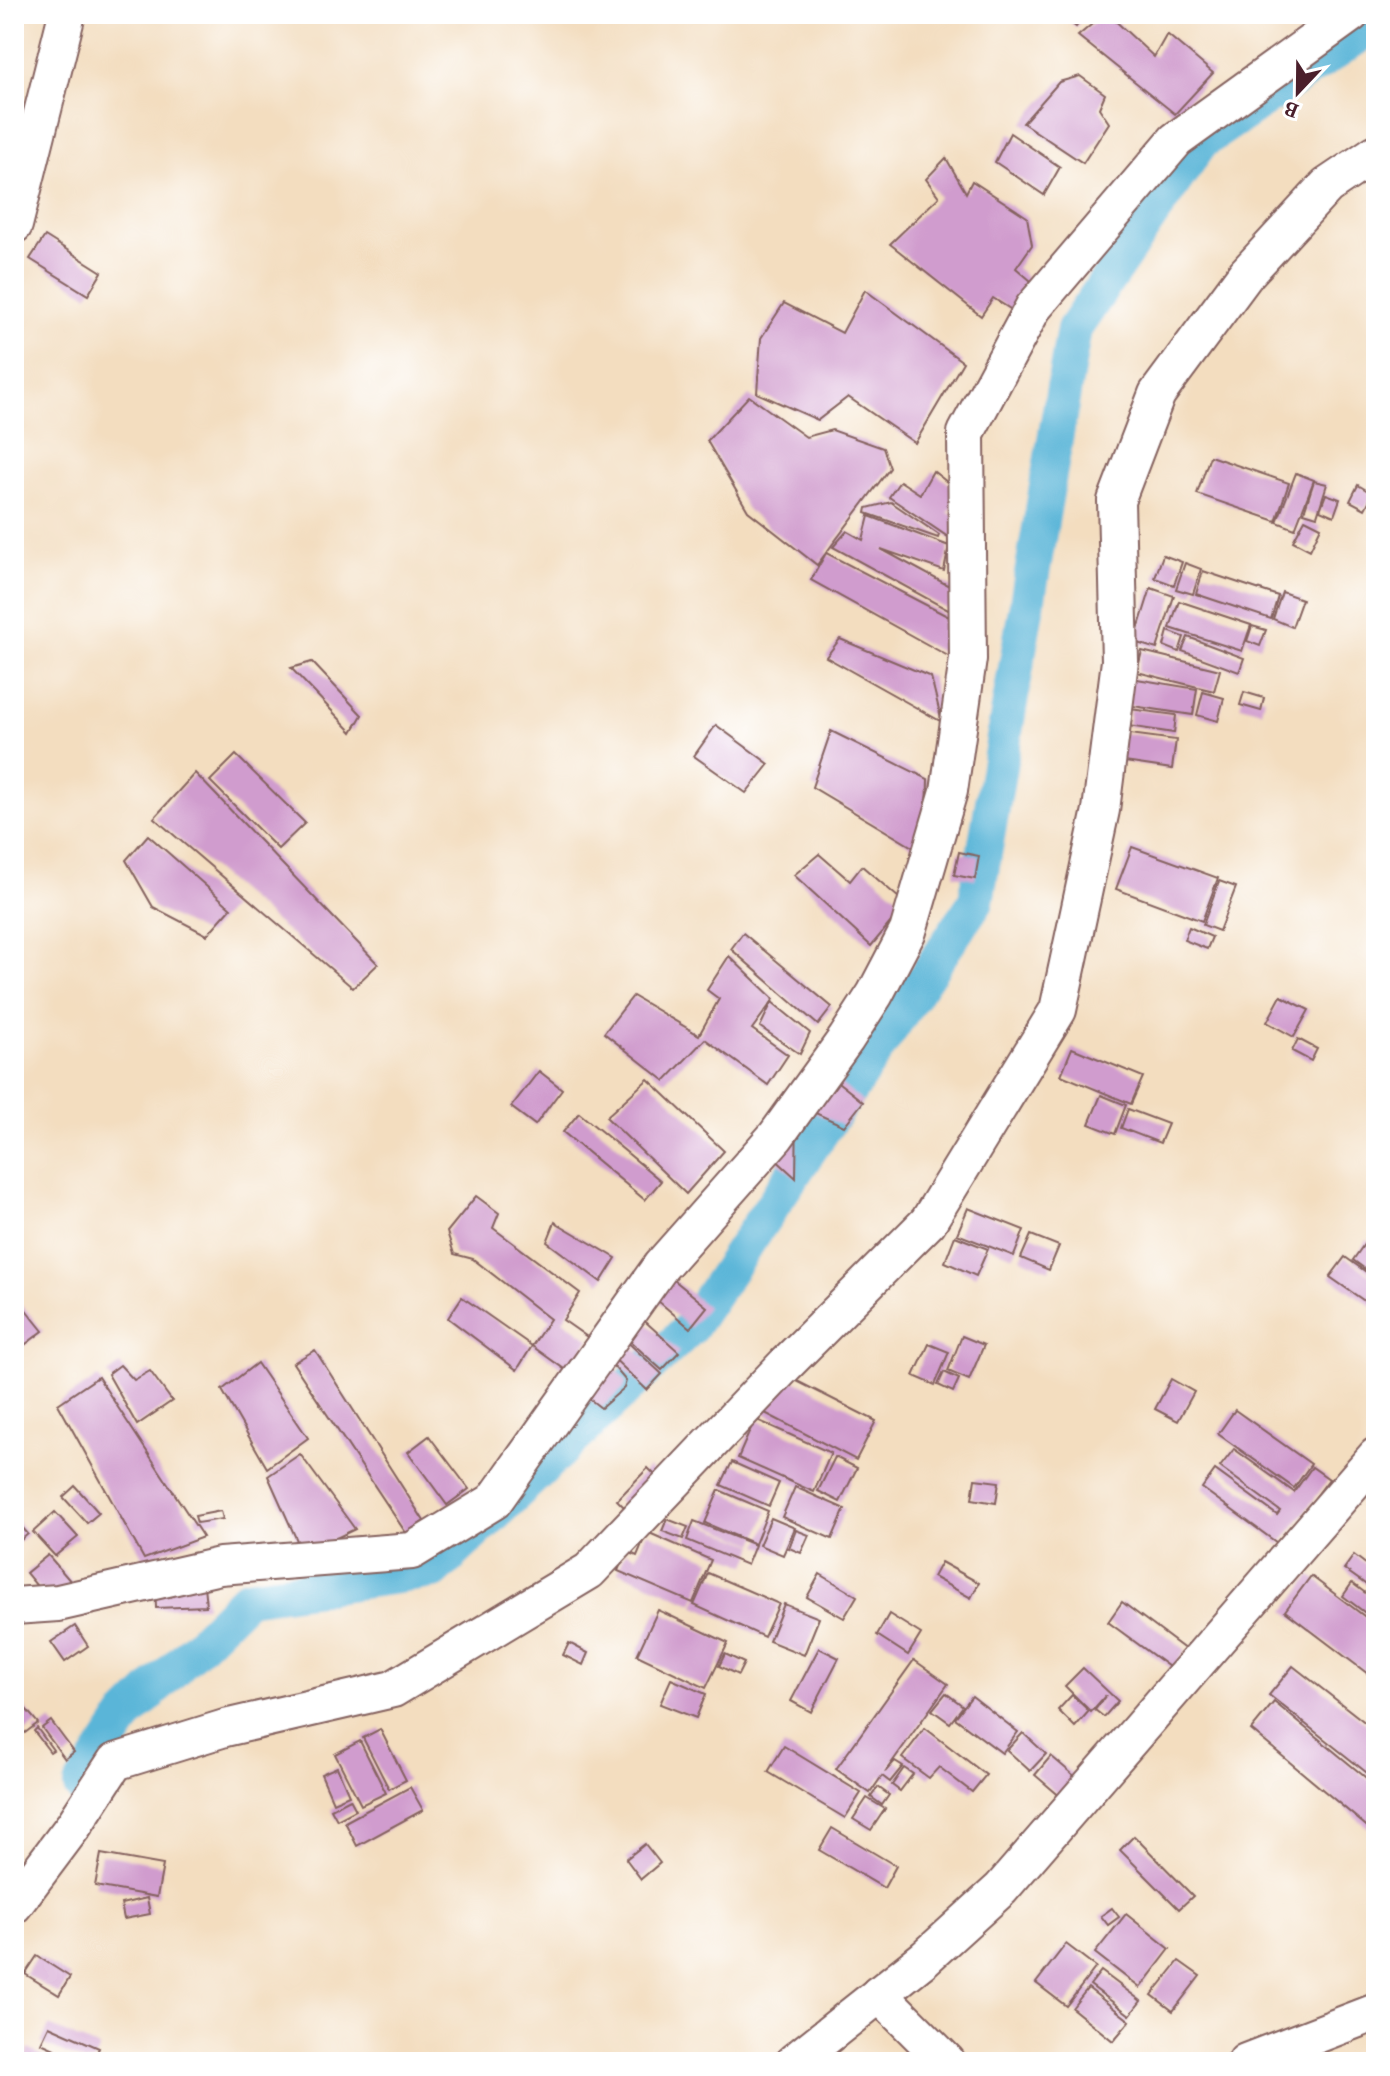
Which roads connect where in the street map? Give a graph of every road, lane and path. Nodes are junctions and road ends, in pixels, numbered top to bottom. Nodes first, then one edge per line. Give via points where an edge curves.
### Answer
1 (67, 14) edge
2 (1351, 14) edge
3 (1376, 153) edge
4 (14, 225) edge
5 (1376, 1456) edge
6 (14, 1606) edge
7 (14, 1905) edge
8 (879, 1994) junction
9 (1376, 2012) edge
10 (794, 2062) edge
11 (947, 2062) edge
12 (1246, 2062) edge

1 - 4 street
2 - 6 street via 1176,140 1033,308 966,433 968,659 949,791 908,931 875,994 776,1136 661,1266 494,1501 412,1551 220,1566 58,1603
3 - 7 street via 1327,186 1256,263 1157,394 1116,501 1120,661 1101,810 1058,1010 928,1222 589,1571 393,1689 225,1728 115,1762
5 - 8 street via 1001,1889
8 - 10 street
8 - 11 street
9 - 12 street

